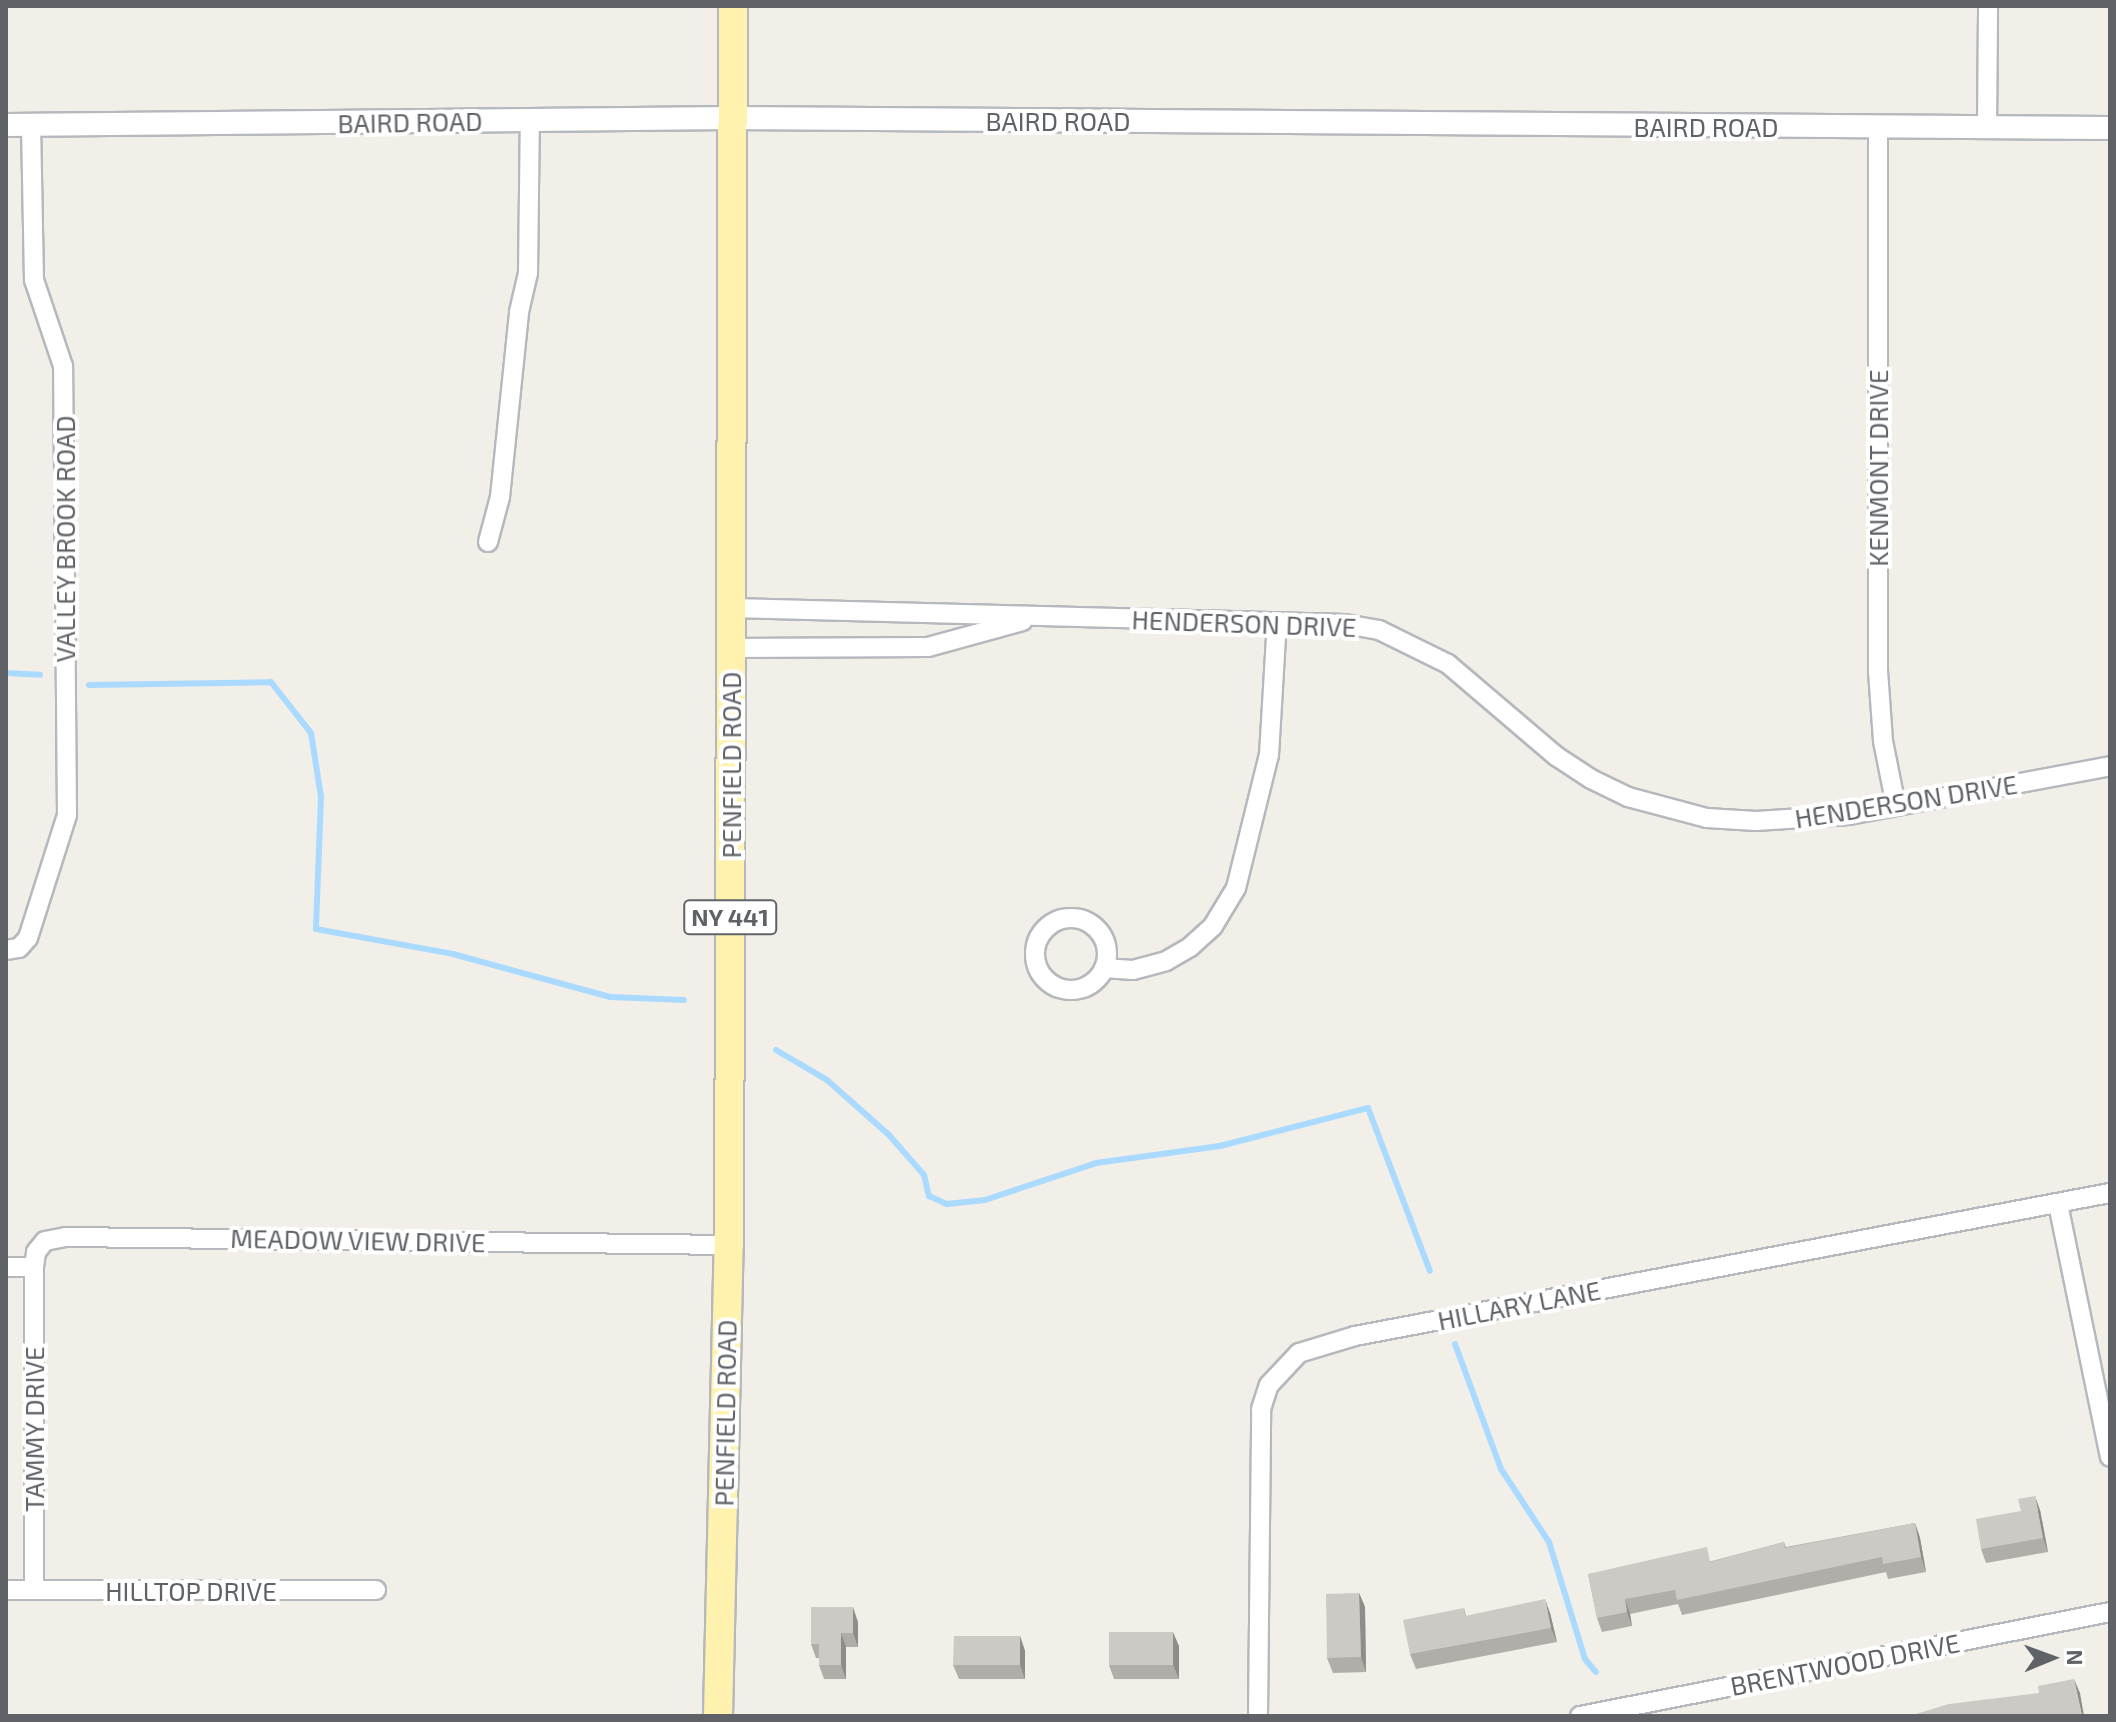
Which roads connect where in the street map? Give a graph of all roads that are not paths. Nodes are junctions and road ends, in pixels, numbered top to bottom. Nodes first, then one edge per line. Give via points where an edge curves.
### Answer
1 (733, 6) edge
2 (1988, 6) edge
3 (731, 118) junction
4 (530, 120) junction
5 (6, 125) edge
6 (31, 125) junction
7 (1878, 128) junction
8 (1987, 128) junction
9 (2110, 128) edge
10 (488, 542) dead end
11 (732, 608) junction
12 (1037, 616) junction
13 (1277, 622) junction
14 (731, 648) junction
15 (2110, 766) edge
16 (1896, 806) junction
17 (12, 949) edge
18 (1104, 968) junction
19 (2110, 1193) edge
20 (2058, 1204) junction
21 (729, 1245) junction
22 (6, 1267) edge
23 (34, 1267) junction
24 (2110, 1457) edge
25 (6, 1590) edge
26 (34, 1590) junction
27 (376, 1590) dead end
28 (2110, 1612) edge
29 (718, 1716) edge
30 (1258, 1716) edge
31 (1580, 1716) edge

1 - 3 main road, PENFIELD ROAD / NY 441
2 - 8 street
3 - 4 street, BAIRD ROAD
3 - 7 street, BAIRD ROAD
3 - 11 main road, PENFIELD ROAD / NY 441
4 - 6 street, BAIRD ROAD
4 - 10 street via 528,273 519,312 500,497
5 - 6 street, BAIRD ROAD
6 - 17 street, VALLEY BROOK ROAD via 34,280 63,366 67,815 28,938
7 - 8 street, BAIRD ROAD
7 - 16 street, KENMONT DRIVE via 1878,671 1883,741
8 - 9 street, BAIRD ROAD
11 - 12 street, HENDERSON DRIVE
11 - 14 main road, PENFIELD ROAD / NY 441
12 - 13 street, HENDERSON DRIVE
12 - 14 street, HENDERSON DRIVE via 928,647
13 - 16 street, HENDERSON DRIVE via 1345,624 1412,643 1477,685 1556,756 1615,791 1664,809 1756,821
13 - 18 street via 1269,755 1236,888 1213,926 1190,947 1166,961 1133,970
14 - 21 main road, PENFIELD ROAD / NY 441
15 - 16 street, HENDERSON DRIVE
18 - 18 street via 1106,945 1093,925 1059,920 1040,934 1038,969 1054,986 1077,989
19 - 20 street, HILLARY LANE
20 - 24 street
20 - 30 street, HILLARY LANE via 1369,1333 1299,1353 1269,1385 1261,1409
21 - 23 street, MEADOW VIEW DRIVE via 66,1237 40,1246
21 - 29 main road, PENFIELD ROAD / NY 441
22 - 23 street
23 - 26 street, TAMMY DRIVE
25 - 26 street, HILLTOP DRIVE
26 - 27 street, HILLTOP DRIVE
28 - 31 street, BRENTWOOD DRIVE

